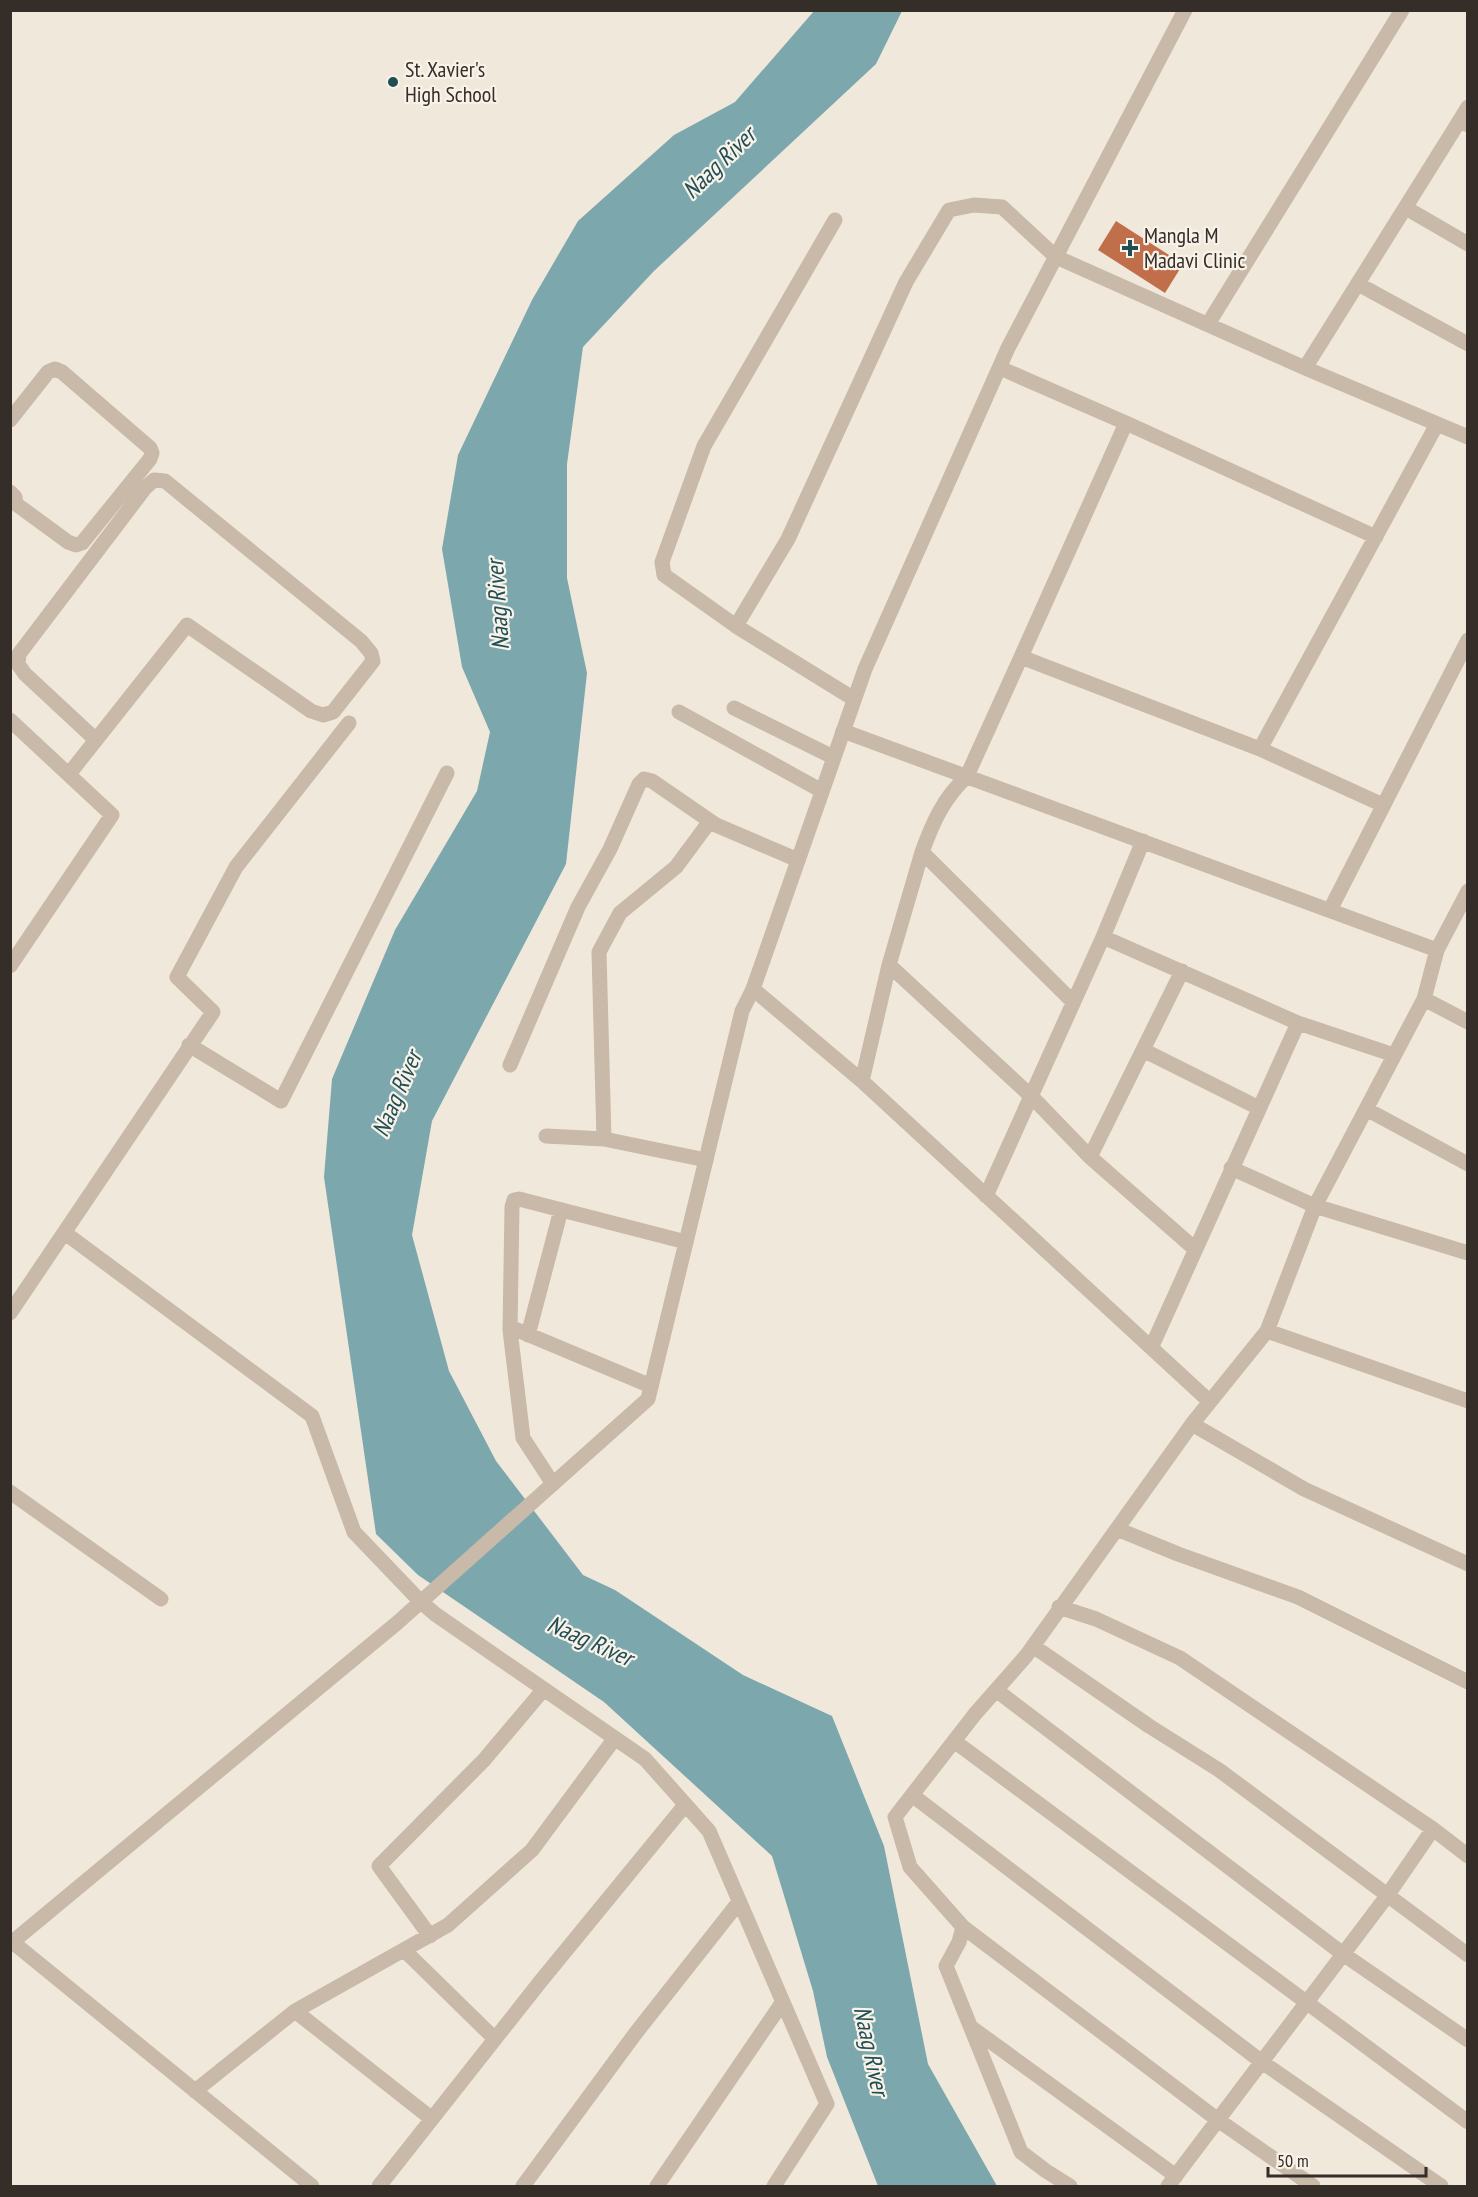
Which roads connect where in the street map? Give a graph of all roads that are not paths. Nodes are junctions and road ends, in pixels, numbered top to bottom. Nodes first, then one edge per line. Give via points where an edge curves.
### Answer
1 (1185, 10) edge
2 (1402, 10) edge
3 (1465, 117) edge
4 (1406, 208) junction
5 (835, 220) dead end
6 (1467, 244) edge
7 (1056, 257) junction
8 (1358, 284) junction
9 (1209, 324) junction
10 (1467, 344) edge
11 (1000, 368) junction
12 (1305, 368) junction
13 (10, 420) edge
14 (1126, 423) junction
15 (1437, 424) junction
16 (1467, 437) edge
17 (12, 503) edge
18 (1376, 537) junction
19 (736, 626) junction
20 (1467, 640) edge
21 (1021, 657) junction
22 (854, 699) junction
23 (734, 708) dead end
24 (679, 712) dead end
25 (10, 720) edge
26 (349, 723) dead end
27 (843, 730) junction
28 (96, 740) junction
29 (1260, 749) junction
30 (833, 757) junction
31 (447, 773) dead end
32 (69, 774) junction
33 (967, 776) junction
34 (822, 791) junction
35 (1383, 805) junction
36 (710, 821) junction
37 (1143, 841) junction
38 (922, 852) junction
39 (798, 860) junction
40 (1467, 891) edge
41 (1330, 910) junction
42 (1103, 937) junction
43 (1437, 950) junction
44 (889, 965) junction
45 (10, 966) edge
46 (1182, 971) junction
47 (753, 989) junction
48 (1424, 999) junction
49 (1073, 1002) junction
50 (1467, 1022) edge
51 (1298, 1023) junction
52 (189, 1045) junction
53 (1143, 1050) junction
54 (1394, 1055) junction
55 (510, 1065) dead end
56 (862, 1080) junction
57 (1032, 1097) junction
58 (1259, 1108) junction
59 (1366, 1109) junction
60 (546, 1136) dead end
61 (604, 1139) junction
62 (1090, 1157) junction
63 (706, 1160) junction
64 (1467, 1164) edge
65 (1231, 1168) junction
66 (986, 1196) junction
67 (1315, 1206) junction
68 (561, 1210) junction
69 (65, 1233) junction
70 (686, 1242) junction
71 (1195, 1249) junction
72 (1467, 1253) edge
73 (10, 1313) edge
74 (510, 1328) junction
75 (1267, 1331) junction
76 (528, 1335) junction
77 (1152, 1346) junction
78 (651, 1386) junction
79 (1209, 1401) junction
80 (1467, 1401) edge
81 (1192, 1424) junction
82 (549, 1487) junction
83 (12, 1496) edge
84 (1116, 1529) junction
85 (1467, 1564) edge
86 (161, 1599) dead end
87 (421, 1602) junction
88 (1059, 1608) junction
89 (1033, 1646) junction
90 (1467, 1682) edge
91 (544, 1689) junction
92 (996, 1690) junction
93 (615, 1738) junction
94 (954, 1741) junction
95 (912, 1796) junction
96 (685, 1805) junction
97 (1433, 1829) junction
98 (1467, 1856) edge
99 (1387, 1896) junction
100 (739, 1902) junction
101 (963, 1927) junction
102 (429, 1936) junction
103 (11, 1942) edge
104 (404, 1950) junction
105 (1343, 1954) junction
106 (1467, 1955) edge
107 (782, 2003) junction
108 (1306, 2003) junction
109 (295, 2011) junction
110 (971, 2027) junction
111 (495, 2039) junction
112 (1467, 2040) edge
113 (1262, 2062) junction
114 (195, 2091) junction
115 (432, 2119) junction
116 (1218, 2120) junction
117 (1467, 2122) edge
118 (1046, 2179) edge
119 (1172, 2181) edge
120 (312, 2187) edge
121 (379, 2187) edge
122 (524, 2187) edge
123 (657, 2187) edge
124 (774, 2187) edge
125 (1070, 2187) edge
126 (1312, 2187) edge
127 (1440, 2187) edge

1 - 7 street
2 - 9 street
3 - 4 street
4 - 6 street
4 - 8 street
5 - 19 street via 704,446 662,562 664,575
7 - 9 street
7 - 11 street
7 - 19 street via 1002,207 975,205 949,210 906,282 788,539
8 - 10 street
8 - 12 street
9 - 12 street
11 - 14 street
11 - 22 street
12 - 15 street
13 - 17 street via 48,372 55,369 152,453 82,543 68,543
14 - 18 street
14 - 21 street
15 - 16 street
15 - 18 street
18 - 29 street
19 - 22 street
20 - 35 street
21 - 29 street
21 - 33 street
22 - 27 street
23 - 30 street
24 - 34 street
25 - 32 street
26 - 52 street via 236,867 177,977 213,1012
27 - 30 street
27 - 33 street
28 - 28 street via 187,625 322,715 333,712 373,661 371,653 165,481 154,480 19,654 18,664 25,674
28 - 32 street
29 - 35 street
30 - 34 street
31 - 52 street via 281,1101
32 - 45 street via 112,815
33 - 37 street
33 - 38 street via 953,789 936,816
34 - 39 street
35 - 41 street
36 - 39 street
36 - 55 street via 652,782 644,779 639,784 578,907
36 - 61 street via 676,867 620,913 599,952
37 - 41 street
37 - 42 street
38 - 44 street
38 - 49 street
39 - 47 street
40 - 43 street
41 - 43 street
42 - 46 street
42 - 49 street
43 - 48 street
44 - 56 street
44 - 57 street
46 - 51 street
46 - 53 street
47 - 56 street
47 - 63 street via 742,1011
48 - 50 street
48 - 54 street
49 - 57 street
51 - 54 street
51 - 58 street
52 - 69 street
53 - 58 street
53 - 62 street
54 - 59 street
56 - 66 street
57 - 62 street
57 - 66 street
58 - 65 street
59 - 64 street
59 - 67 street
60 - 61 street
61 - 63 street
62 - 71 street
63 - 70 street
65 - 67 street
65 - 71 street
66 - 77 street
67 - 72 street
67 - 75 street
68 - 70 street
68 - 74 street via 514,1200
68 - 76 street
69 - 73 street
69 - 87 street via 312,1416 354,1532
70 - 78 street
71 - 77 street
74 - 76 street
74 - 82 street via 523,1438
75 - 79 street
75 - 80 street
76 - 78 street
77 - 79 street
78 - 82 street via 648,1399
79 - 81 street
81 - 84 street
81 - 85 street via 1304,1489
82 - 87 street
83 - 86 street
84 - 88 street
84 - 90 street via 1298,1597
87 - 91 street
87 - 103 street
88 - 89 street
88 - 97 street via 1096,1619 1180,1658
89 - 92 street
89 - 99 street via 1219,1770
91 - 93 street
91 - 102 street via 484,1760 379,1866
92 - 94 street
92 - 105 street
93 - 96 street via 645,1759
93 - 102 street via 532,1850 448,1925
94 - 95 street
94 - 108 street
95 - 101 street via 895,1817 910,1868
95 - 113 street
96 - 100 street via 709,1831
96 - 111 street
97 - 98 street
97 - 99 street
99 - 105 street
99 - 106 street
100 - 107 street
100 - 122 street via 635,2034
101 - 110 street via 946,1966
101 - 116 street
102 - 104 street
103 - 114 street
104 - 109 street
104 - 111 street
105 - 108 street
105 - 112 street
107 - 123 street
107 - 124 street via 827,2104
108 - 113 street
108 - 117 street
109 - 114 street
109 - 115 street
110 - 118 street via 1021,2152
110 - 119 street
111 - 115 street
113 - 116 street
113 - 127 street
114 - 120 street
115 - 121 street
116 - 119 street
116 - 126 street
118 - 125 street

